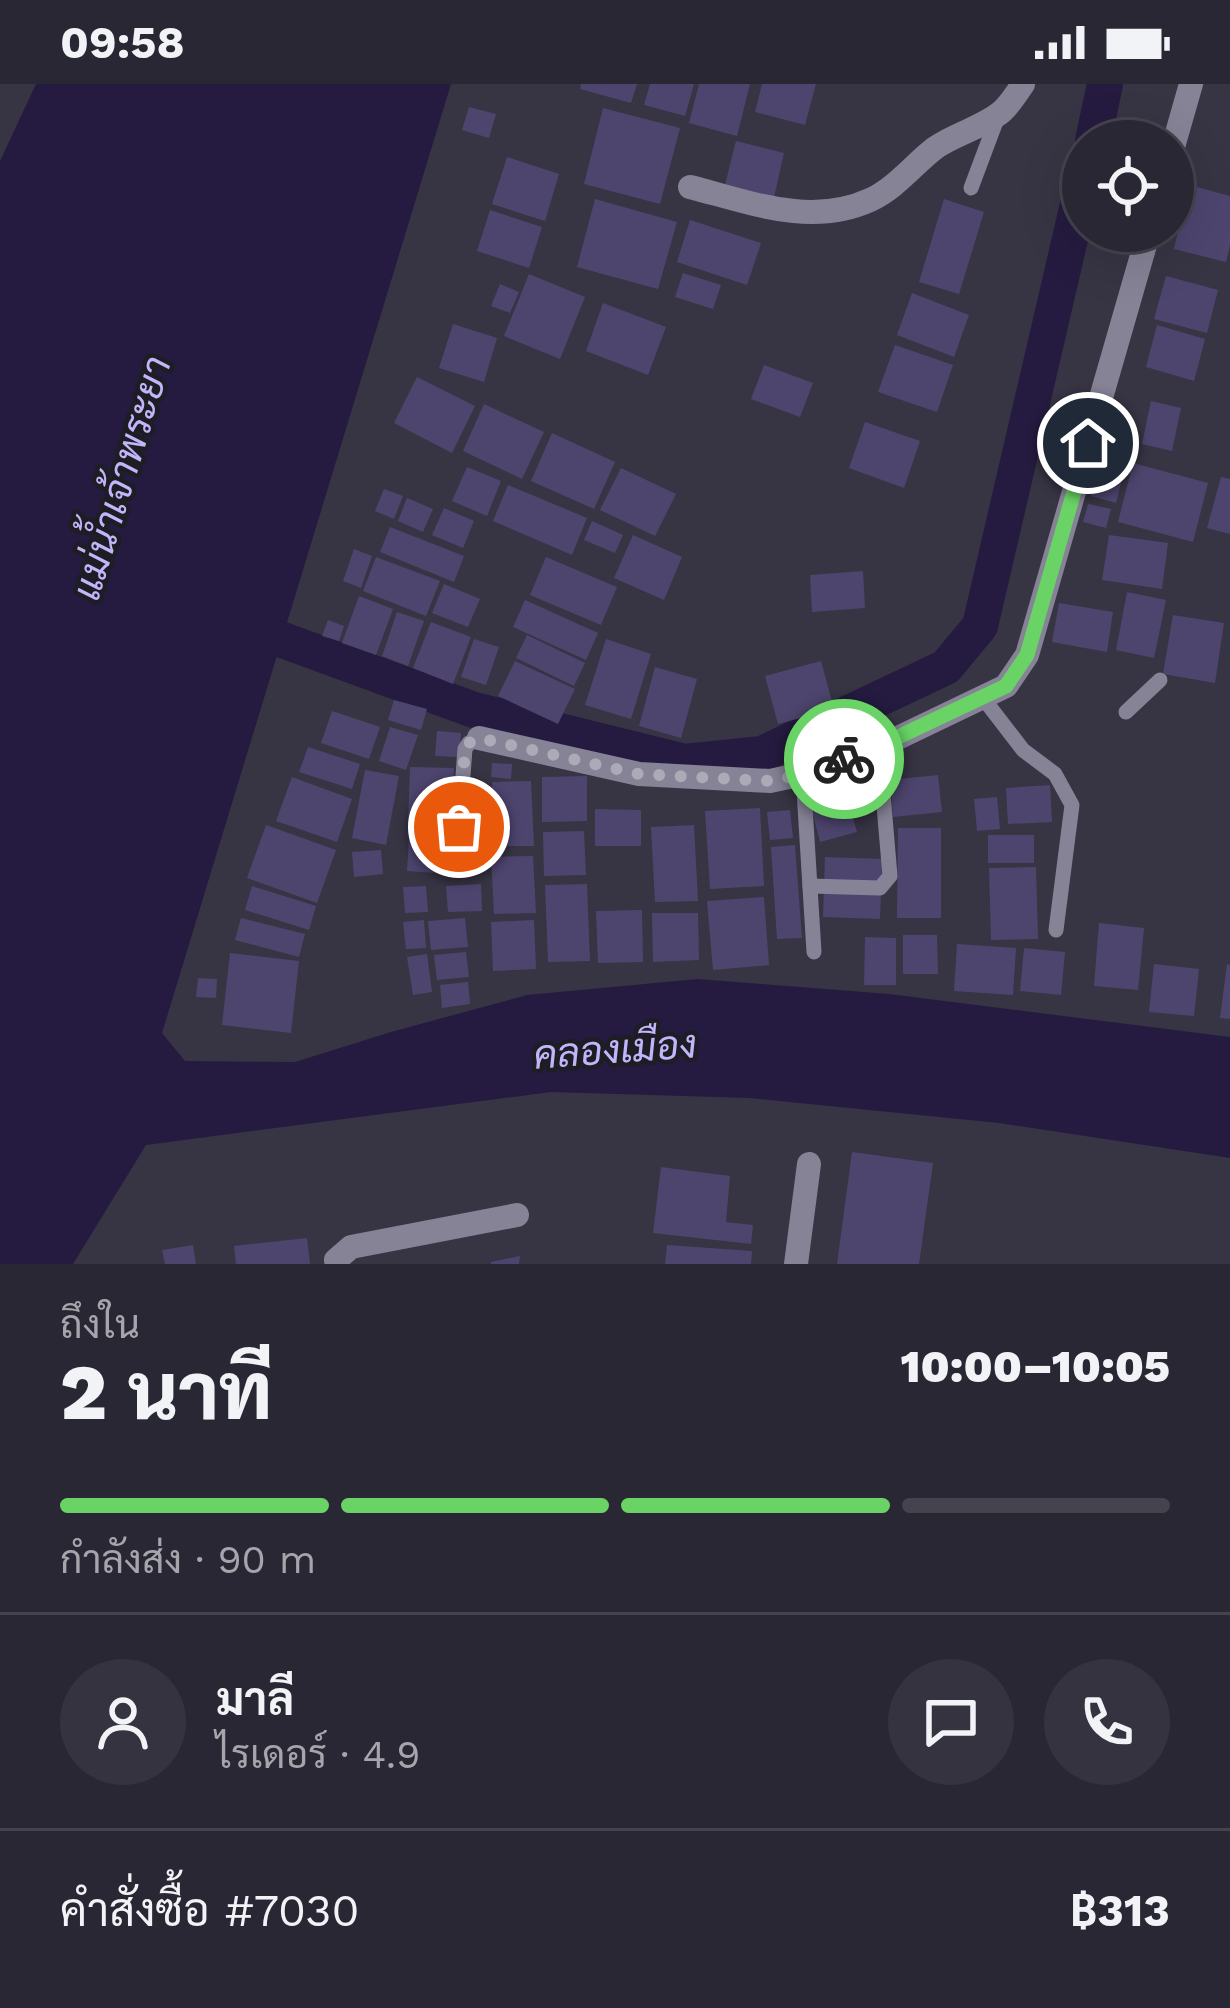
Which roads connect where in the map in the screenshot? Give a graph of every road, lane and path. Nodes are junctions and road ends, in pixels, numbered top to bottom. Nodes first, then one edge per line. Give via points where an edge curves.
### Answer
1 (1023, 84) edge
2 (1191, 84) edge
3 (999, 113) junction
4 (1181, 120) edge
5 (690, 187) dead end
6 (971, 188) dead end
7 (1143, 252) edge
8 (1160, 680) dead end
9 (982, 698) junction
10 (1126, 712) dead end
11 (479, 738) joint
12 (879, 746) junction
13 (803, 774) junction
14 (456, 866) dead end
15 (810, 886) junction
16 (1056, 929) dead end
17 (814, 952) dead end
18 (809, 1164) dead end
19 (517, 1215) dead end
20 (336, 1262) edge
21 (796, 1264) edge

1 - 3 street
2 - 4 street
3 - 5 street via 935,149 872,200 840,209 785,212
3 - 6 lane
7 - 9 street via 1027,655 1006,686
8 - 10 lane
9 - 12 street
9 - 16 lane via 1054,774 1072,805
11 - 13 street via 639,774 770,781
11 - 14 lane via 465,749
12 - 13 street
12 - 15 lane via 890,876 880,888
13 - 15 lane
15 - 17 lane
18 - 21 street
19 - 20 street via 351,1247

